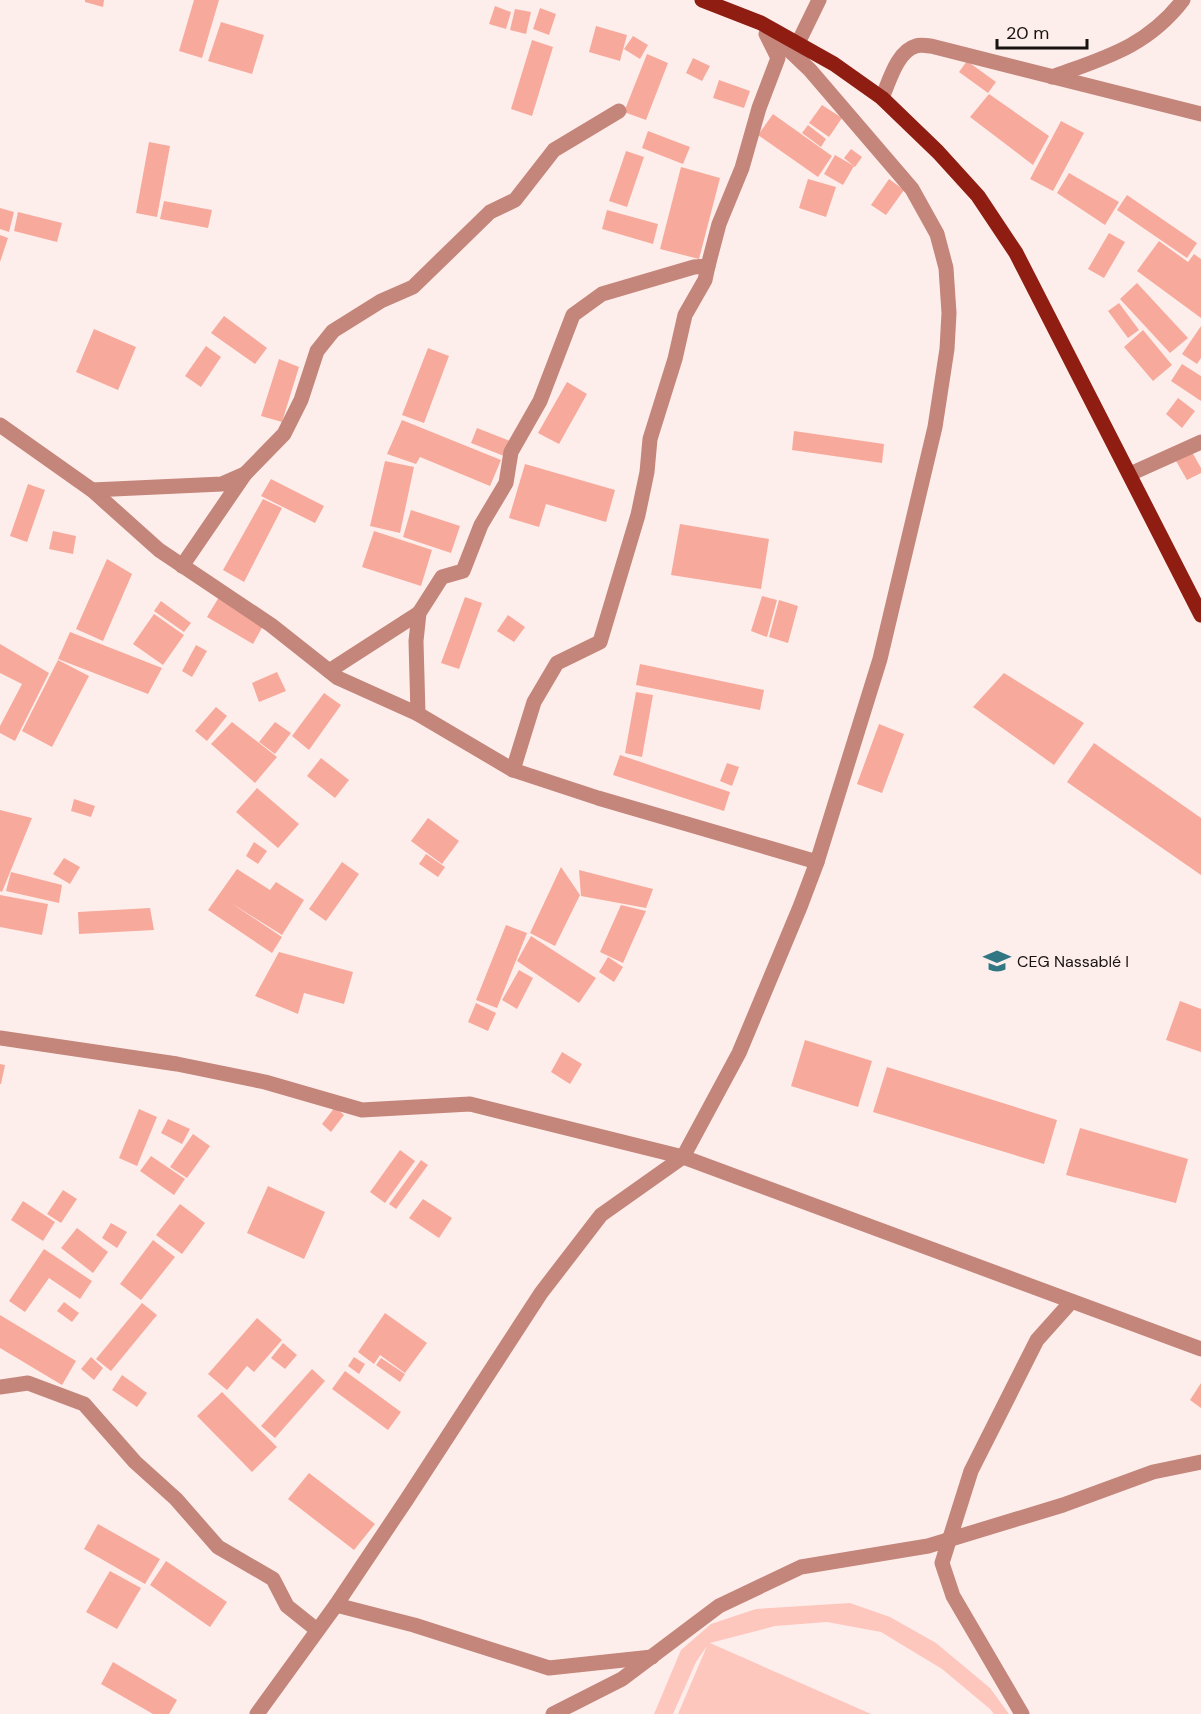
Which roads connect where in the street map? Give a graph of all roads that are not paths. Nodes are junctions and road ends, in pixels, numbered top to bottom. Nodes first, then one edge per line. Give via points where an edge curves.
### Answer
1 (702, 0) edge
2 (819, 0) edge
3 (1183, 0) edge
4 (761, 23) junction
5 (798, 43) junction
6 (1052, 78) junction
7 (882, 98) junction
8 (619, 111) dead end
9 (1201, 114) edge
10 (708, 266) junction
11 (0, 425) edge
12 (1201, 441) edge
13 (245, 474) junction
14 (1130, 474) junction
15 (92, 490) junction
16 (182, 566) junction
17 (418, 613) junction
18 (1201, 615) edge
19 (329, 671) junction
20 (418, 714) junction
21 (513, 770) junction
22 (817, 862) junction
23 (0, 1038) edge
24 (683, 1157) junction
25 (1071, 1302) junction
26 (1201, 1349) edge
27 (0, 1387) edge
28 (1201, 1462) edge
29 (950, 1539) junction
30 (336, 1605) junction
31 (317, 1630) junction
32 (652, 1657) junction
33 (257, 1714) edge
34 (553, 1714) edge
35 (1022, 1714) edge

1 - 4 main road
2 - 5 street
3 - 6 street via 1150,33 1125,50
4 - 5 main road
4 - 10 street via 778,58
4 - 22 street via 810,70 912,189 937,234 949,292 947,349 927,464 880,659
5 - 7 main road
6 - 7 street via 918,45 901,58
6 - 9 street
7 - 14 main road via 978,196 1016,253
8 - 13 street via 554,150 515,200 490,212 413,287 381,301 333,331 317,351 301,400 284,434
10 - 17 street via 602,294 573,315 540,401 511,452 506,483 481,525 463,571 442,577
10 - 21 street via 705,280 685,315 650,439 638,515 600,642 557,663 534,702
11 - 15 street
12 - 14 street
13 - 15 street via 222,483
13 - 16 street
14 - 18 main road
15 - 16 street
16 - 19 street
17 - 19 street
17 - 20 street
19 - 20 street
20 - 21 street
21 - 22 street
22 - 24 street via 739,1053
23 - 24 street via 177,1064 265,1082 362,1110 470,1104
24 - 25 street
24 - 30 street via 601,1215 541,1293
25 - 26 street
25 - 29 street via 1037,1340 971,1471
27 - 31 street via 28,1383 84,1404 218,1547 273,1579 287,1606
28 - 29 street via 1153,1472
29 - 32 street via 801,1567 719,1606
29 - 35 street via 942,1563 953,1596
30 - 31 street
30 - 32 street via 549,1668
31 - 33 street
32 - 34 street via 622,1679

